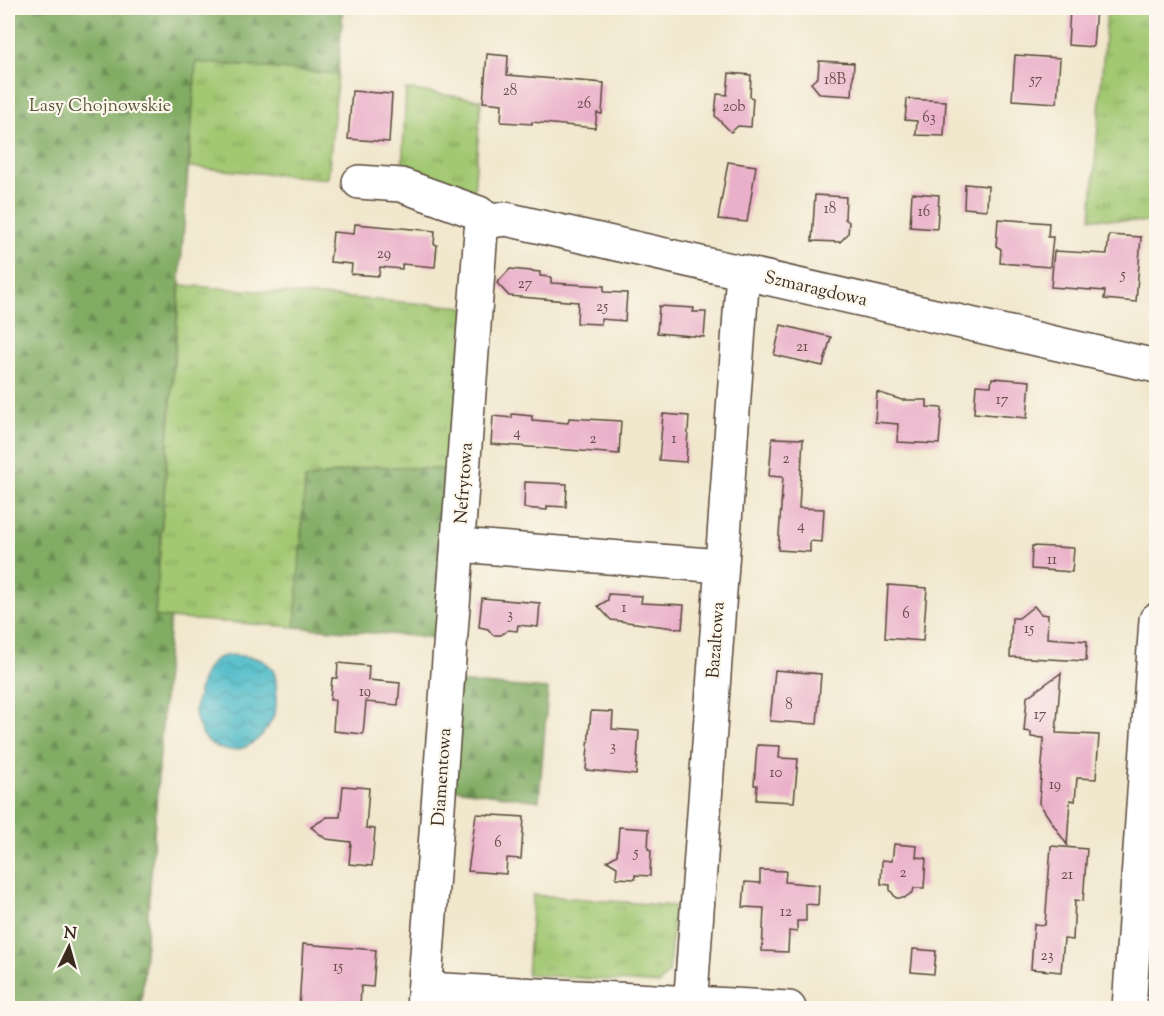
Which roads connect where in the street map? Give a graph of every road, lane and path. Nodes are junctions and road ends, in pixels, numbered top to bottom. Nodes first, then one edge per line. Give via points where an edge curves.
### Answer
1 (359, 182) dead end
2 (485, 226) junction
3 (743, 272) junction
4 (1156, 366) edge
5 (459, 545) junction
6 (721, 566) junction
7 (1156, 620) edge
8 (424, 999) edge
9 (690, 1006) edge
10 (789, 1008) edge
11 (1129, 1008) edge

1 - 2 street via 401,185 479,213
2 - 3 street, Szmaragdowa via 506,219
2 - 5 street, Nefrytowa
3 - 4 street, Szmaragdowa
3 - 6 street, Bazaltowa
5 - 6 street, Nefrytowa
5 - 8 street, Diamentowa
6 - 9 street, Bazaltowa
7 - 11 street
8 - 9 street
9 - 10 street

